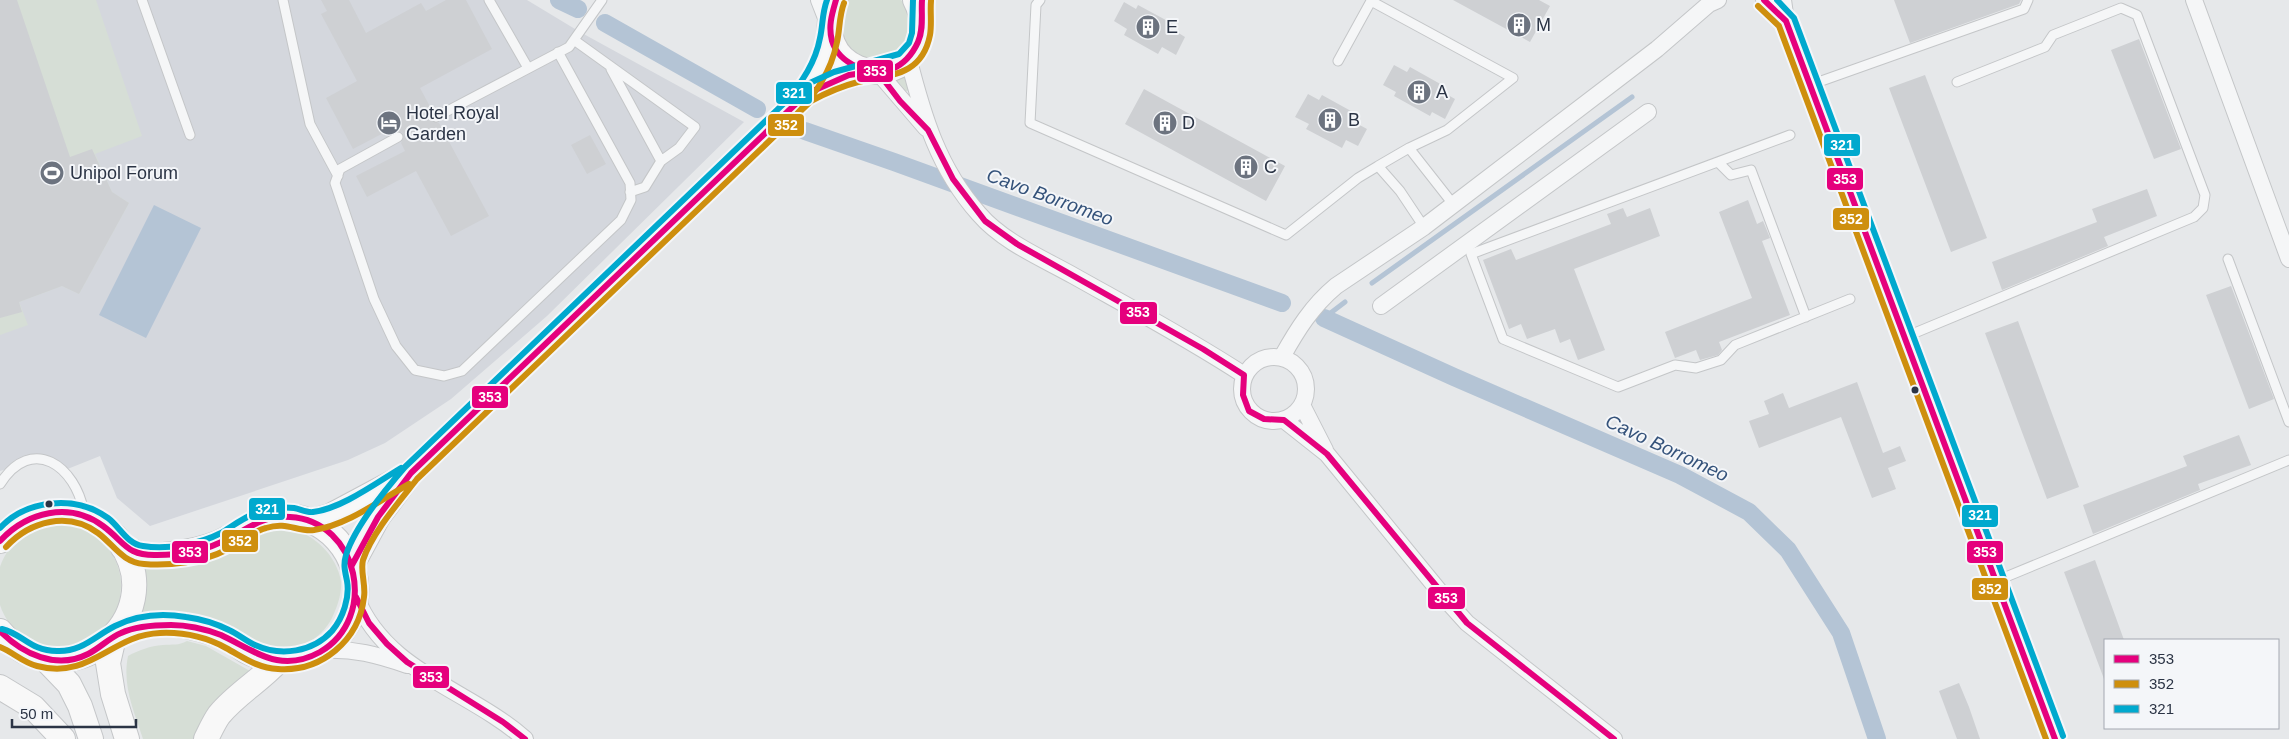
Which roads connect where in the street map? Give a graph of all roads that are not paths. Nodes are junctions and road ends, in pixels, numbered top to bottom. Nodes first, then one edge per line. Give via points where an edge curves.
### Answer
1 (142, 0) edge
2 (283, 0) edge
3 (489, 0) edge
4 (602, 0) edge
5 (819, 0) edge
6 (836, 0) edge
7 (1040, 0) edge
8 (1764, 0) edge
9 (1783, 0) edge
10 (2028, 0) edge
11 (2194, 0) edge
12 (1713, 1) edge
13 (919, 5) edge
14 (1786, 21) junction
15 (829, 29) junction
16 (574, 40) junction
17 (558, 52) junction
18 (908, 57) junction
19 (1338, 61) dead end
20 (609, 66) junction
21 (528, 68) junction
22 (872, 71) junction
23 (1958, 82) dead end
24 (1810, 85) junction
25 (806, 94) junction
26 (1648, 112) dead end
27 (436, 117) dead end
28 (928, 130) junction
29 (190, 135) dead end
30 (1790, 135) dead end
31 (398, 137) dead end
32 (1409, 148) junction
33 (661, 161) junction
34 (1718, 162) junction
35 (1378, 166) junction
36 (338, 176) junction
37 (630, 192) junction
38 (1453, 204) junction
39 (1424, 227) junction
40 (2228, 259) dead end
41 (2289, 259) edge
42 (1850, 299) dead end
43 (1381, 306) dead end
44 (1806, 317) junction
45 (1905, 337) junction
46 (1282, 357) junction
47 (1244, 375) junction
48 (1302, 405) junction
49 (1284, 420) junction
50 (2289, 422) edge
51 (1327, 454) junction
52 (2289, 460) edge
53 (411, 473) junction
54 (0, 484) edge
55 (85, 516) junction
56 (311, 522) junction
57 (3, 530) edge
58 (123, 548) junction
59 (352, 564) junction
60 (1996, 581) junction
61 (356, 596) junction
62 (2, 636) edge
63 (114, 637) junction
64 (322, 650) junction
65 (45, 659) junction
66 (278, 661) junction
67 (411, 666) junction
68 (0, 688) edge
69 (63, 739) edge
70 (91, 739) edge
71 (128, 739) edge
72 (206, 739) edge
73 (525, 739) edge
74 (1614, 739) edge
75 (2055, 739) edge

1 - 29 lane
2 - 36 lane via 310,124
3 - 21 lane
4 - 16 lane
5 - 15 street
6 - 15 main road via 830,12
7 - 35 lane via 1036,5 1030,123 1286,235
8 - 14 street
9 - 14 street
10 - 24 lane via 2024,9
11 - 41 street
12 - 38 street via 1657,49
13 - 18 main road via 921,36
14 - 24 street
15 - 22 main road via 834,47 841,56 854,66
15 - 25 main road via 821,67
16 - 17 lane
16 - 20 lane
17 - 21 lane
17 - 37 lane via 630,183
18 - 22 main road via 893,68
18 - 28 street
19 - 32 lane via 1371,1 1513,78 1447,130
20 - 33 lane
20 - 33 lane via 695,127 679,148
21 - 27 lane
22 - 25 main road via 826,82
22 - 28 street
23 - 45 lane via 2045,47 2053,35 2121,8 2137,15 2205,195 2204,208 2194,217
24 - 45 street
25 - 53 main road
26 - 43 street
28 - 47 street via 939,155 978,213 1016,244 1203,348
30 - 34 lane
31 - 36 lane via 340,169
32 - 35 lane
32 - 38 lane
33 - 37 lane via 645,187
34 - 44 lane via 1731,175 1751,170
34 - 44 lane via 1471,254 1503,339 1618,387 1675,365 1696,368 1720,360 1735,345
35 - 39 lane
36 - 37 lane via 335,182 374,298 396,346 415,370 444,376 462,371 621,220 631,200
38 - 39 street
39 - 46 street via 1324,296 1300,324
40 - 50 lane
42 - 44 lane
45 - 60 street
46 - 47 street via 1260,359
46 - 48 street via 1298,367 1304,376 1306,396
47 - 49 street via 1241,391 1246,406 1253,414 1273,422
48 - 49 street
48 - 51 street
49 - 51 street
51 - 74 street via 1468,623
52 - 60 lane
53 - 56 main road via 330,516
53 - 59 main road via 378,517
54 - 55 lane via 7,473 20,463 36,458 50,460 62,468 70,480
55 - 57 main road via 68,512 45,513
55 - 58 main road via 107,529
56 - 58 main road via 288,516 268,518 216,544 178,553 142,555
56 - 59 main road via 338,540
58 - 63 main road via 132,570 132,601 128,615
59 - 61 main road
60 - 75 street
61 - 64 main road via 344,628
61 - 67 street via 363,616 378,636
62 - 65 main road via 20,650
63 - 65 main road via 85,656
63 - 66 main road via 143,626 176,625 215,633 257,656
63 - 71 main road via 108,663 113,694
64 - 66 main road via 305,658
64 - 67 street via 370,653
65 - 70 main road via 69,684
66 - 72 main road via 218,716
67 - 73 street via 474,703
68 - 69 main road via 33,708

